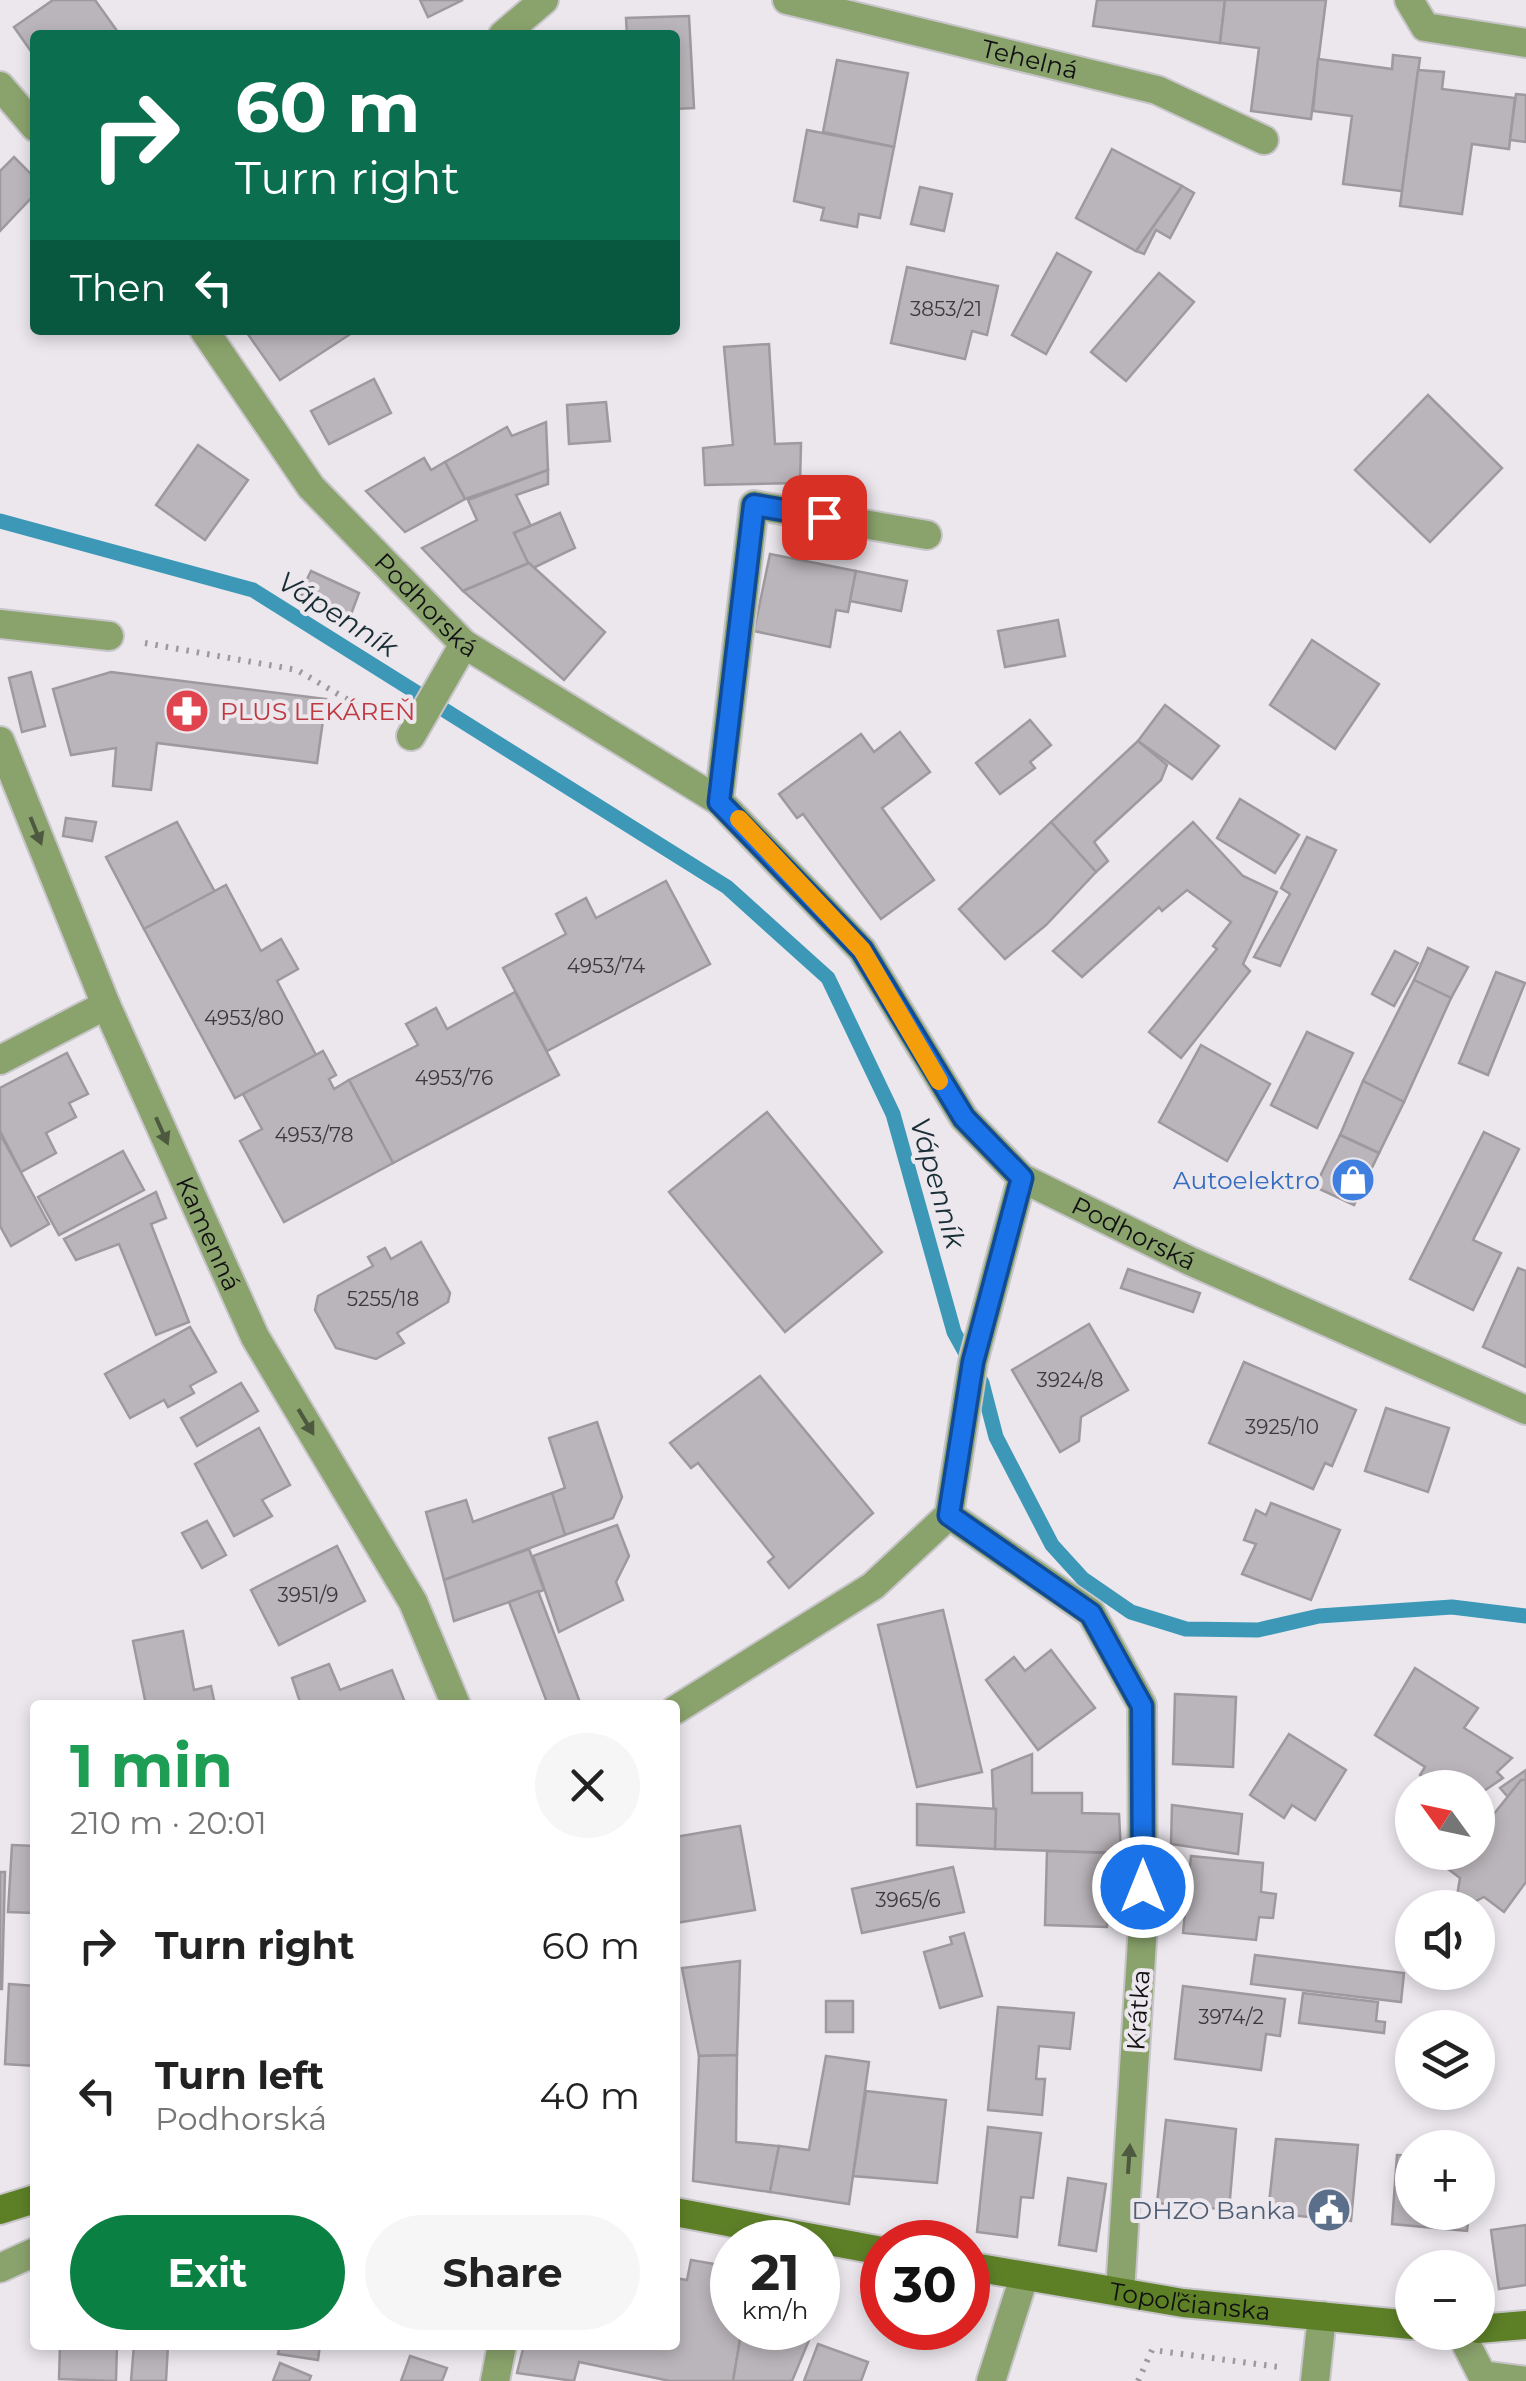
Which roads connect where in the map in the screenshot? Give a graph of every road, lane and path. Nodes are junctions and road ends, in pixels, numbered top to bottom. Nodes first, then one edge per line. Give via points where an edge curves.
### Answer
1 (544, 0) edge
2 (787, 0) edge
3 (1409, 0) edge
4 (509, 30) edge
5 (1526, 44) edge
6 (0, 86) edge
7 (30, 120) edge
8 (1264, 140) dead end
9 (207, 335) edge
10 (927, 536) dead end
11 (0, 624) edge
12 (109, 636) joint
13 (464, 644) junction
14 (411, 736) joint
15 (0, 741) edge
16 (719, 802) junction
17 (106, 1005) junction
18 (0, 1060) edge
19 (1022, 1178) junction
20 (1526, 1410) edge
21 (949, 1515) junction
22 (454, 1700) edge
23 (680, 1707) edge
24 (30, 2201) edge
25 (0, 2210) edge
26 (680, 2213) edge
27 (860, 2247) edge
28 (30, 2254) edge
29 (0, 2268) edge
30 (990, 2270) edge
31 (1024, 2277) junction
32 (1120, 2292) junction
33 (1322, 2316) junction
34 (1395, 2323) edge
35 (1526, 2325) edge
36 (1495, 2328) edge
37 (501, 2350) edge
38 (1469, 2350) edge
39 (494, 2381) edge
40 (991, 2381) edge
41 (1138, 2381) edge
42 (1279, 2381) edge
43 (1315, 2381) edge
44 (1526, 2381) edge

1 - 4 street
2 - 8 street, Tehelná via 1156,90
3 - 5 street via 1426,27
6 - 7 street
9 - 13 street, Podhorská via 311,487
10 - 16 street via 754,505
11 - 12 street
12 - 14 path via 297,670
13 - 14 street
13 - 16 street, Podhorská
15 -> 17 street, Kamenná
16 - 19 street, Podhorská via 862,950 964,1118
17 - 18 street
17 -> 22 street, Kamenná via 256,1337 414,1602
19 - 20 street, Podhorská via 1190,1261
19 - 21 street via 973,1362
21 - 23 street via 873,1586
32 -> 21 street, Krátka via 1144,1924 1142,1706 1091,1614
24 - 25 main road
26 - 27 main road
28 - 29 street
30 - 31 main road, Topoľčianska
31 - 32 main road, Topoľčianska
31 - 40 street
32 - 33 main road, Topoľčianska
33 - 34 main road, Topoľčianska
33 - 43 street
35 - 36 main road
37 - 39 street
38 - 44 street via 1482,2375
41 - 42 path via 1152,2350 1281,2367

